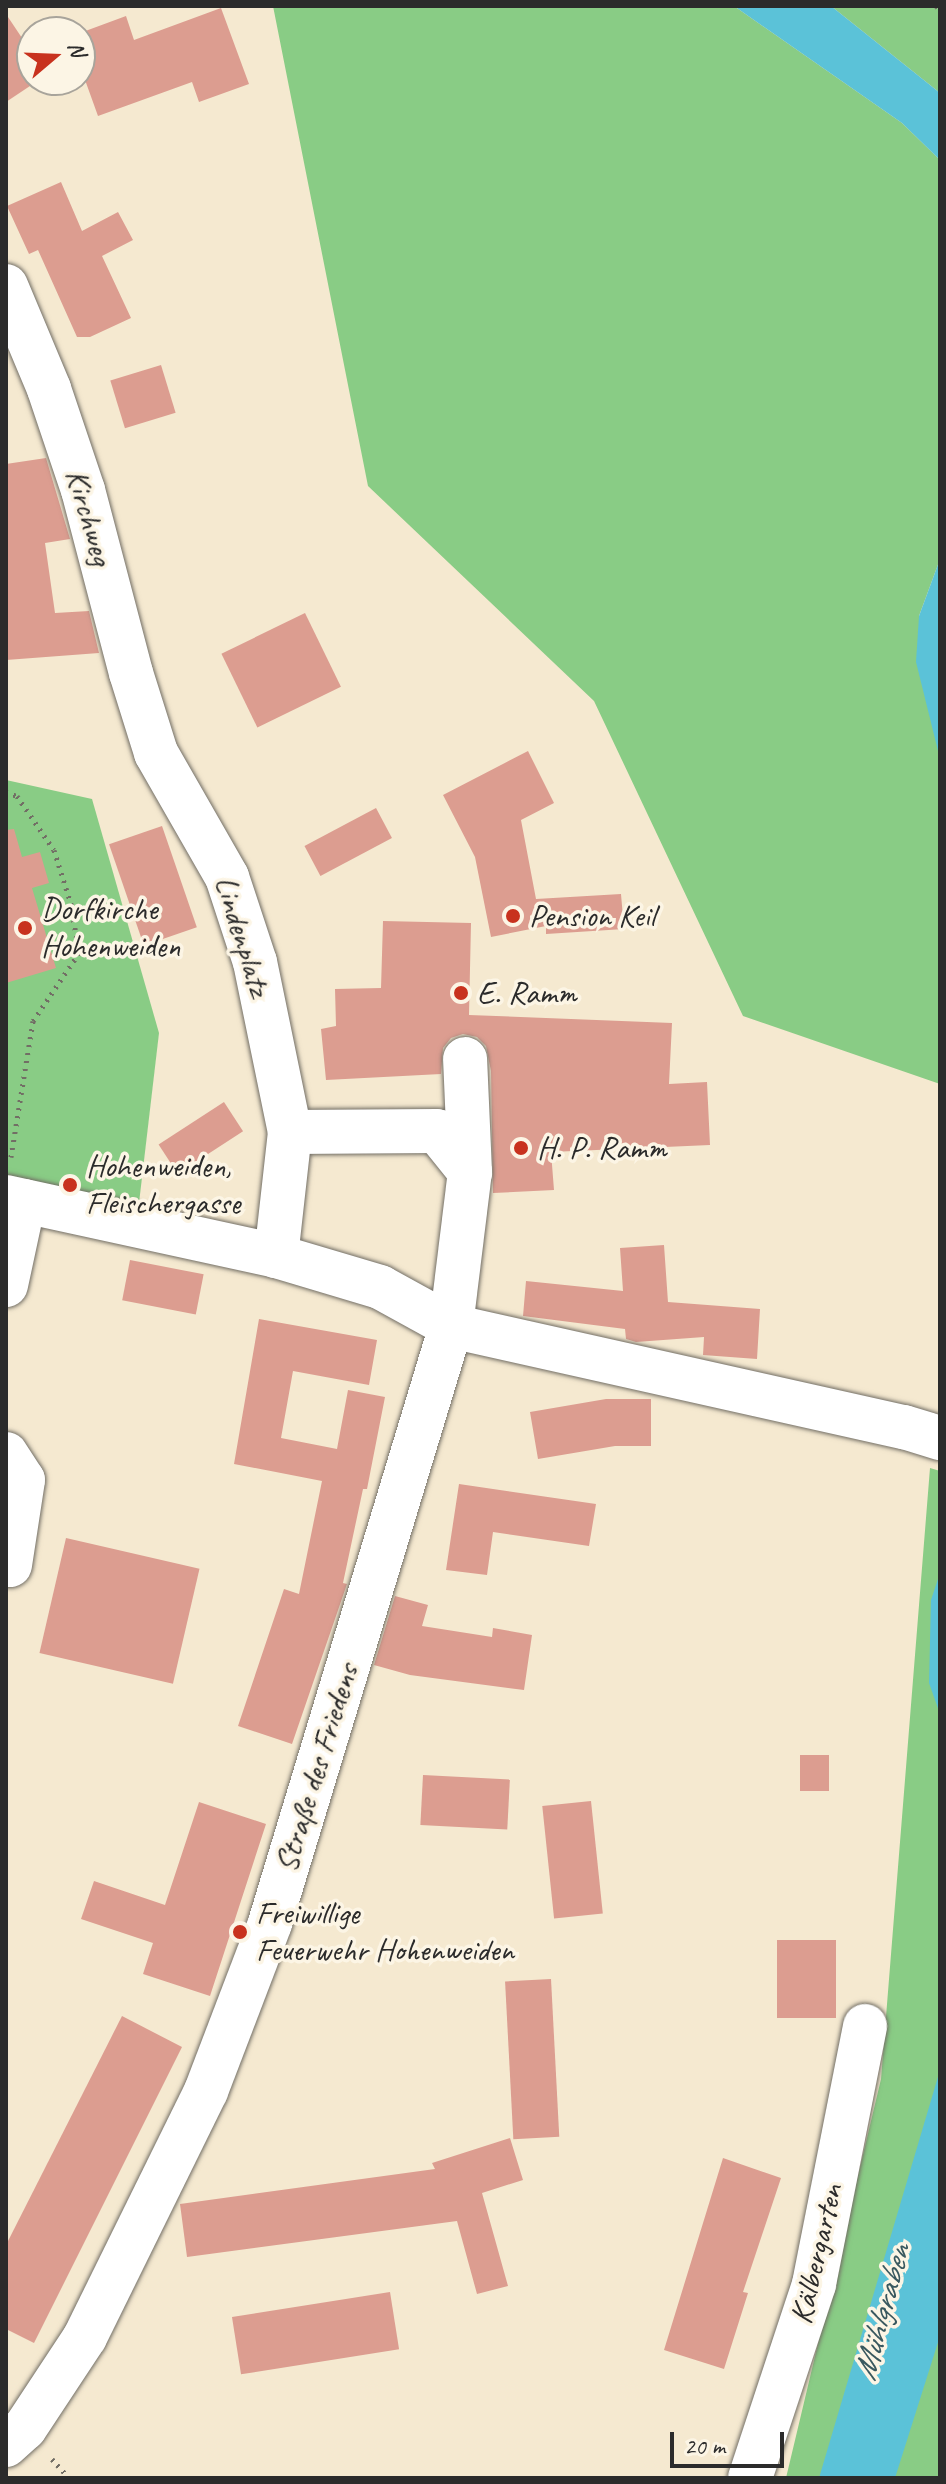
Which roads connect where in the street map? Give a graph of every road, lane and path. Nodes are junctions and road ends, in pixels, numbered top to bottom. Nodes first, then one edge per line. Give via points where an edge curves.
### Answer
1 (6, 286) edge
2 (156, 753) joint
3 (6, 792) edge
4 (465, 1059) dead end
5 (290, 1132) junction
6 (470, 1172) junction
7 (13, 1187) edge
8 (276, 1256) junction
9 (6, 1285) edge
10 (451, 1326) junction
11 (940, 1438) edge
12 (6, 1454) edge
13 (10, 1565) dead end
14 (865, 2026) dead end
15 (6, 2445) edge
16 (750, 2478) edge

1 - 2 street, Kirchweg via 83,490
2 - 5 street, Lindenplatz via 227,877 255,962
3 - 7 path via 17,796 54,850 79,953 33,1021
4 - 6 street
5 - 6 street via 437,1131
5 - 8 street, Lindenplatz
6 - 10 street
7 - 8 street
7 - 9 street
8 - 10 street via 380,1287
10 - 11 street
10 - 15 street, Straße des Friedens via 270,1923 206,2091 85,2337 25,2428
12 - 13 street via 23,1480
14 - 16 street, Kälbergarten via 814,2284

